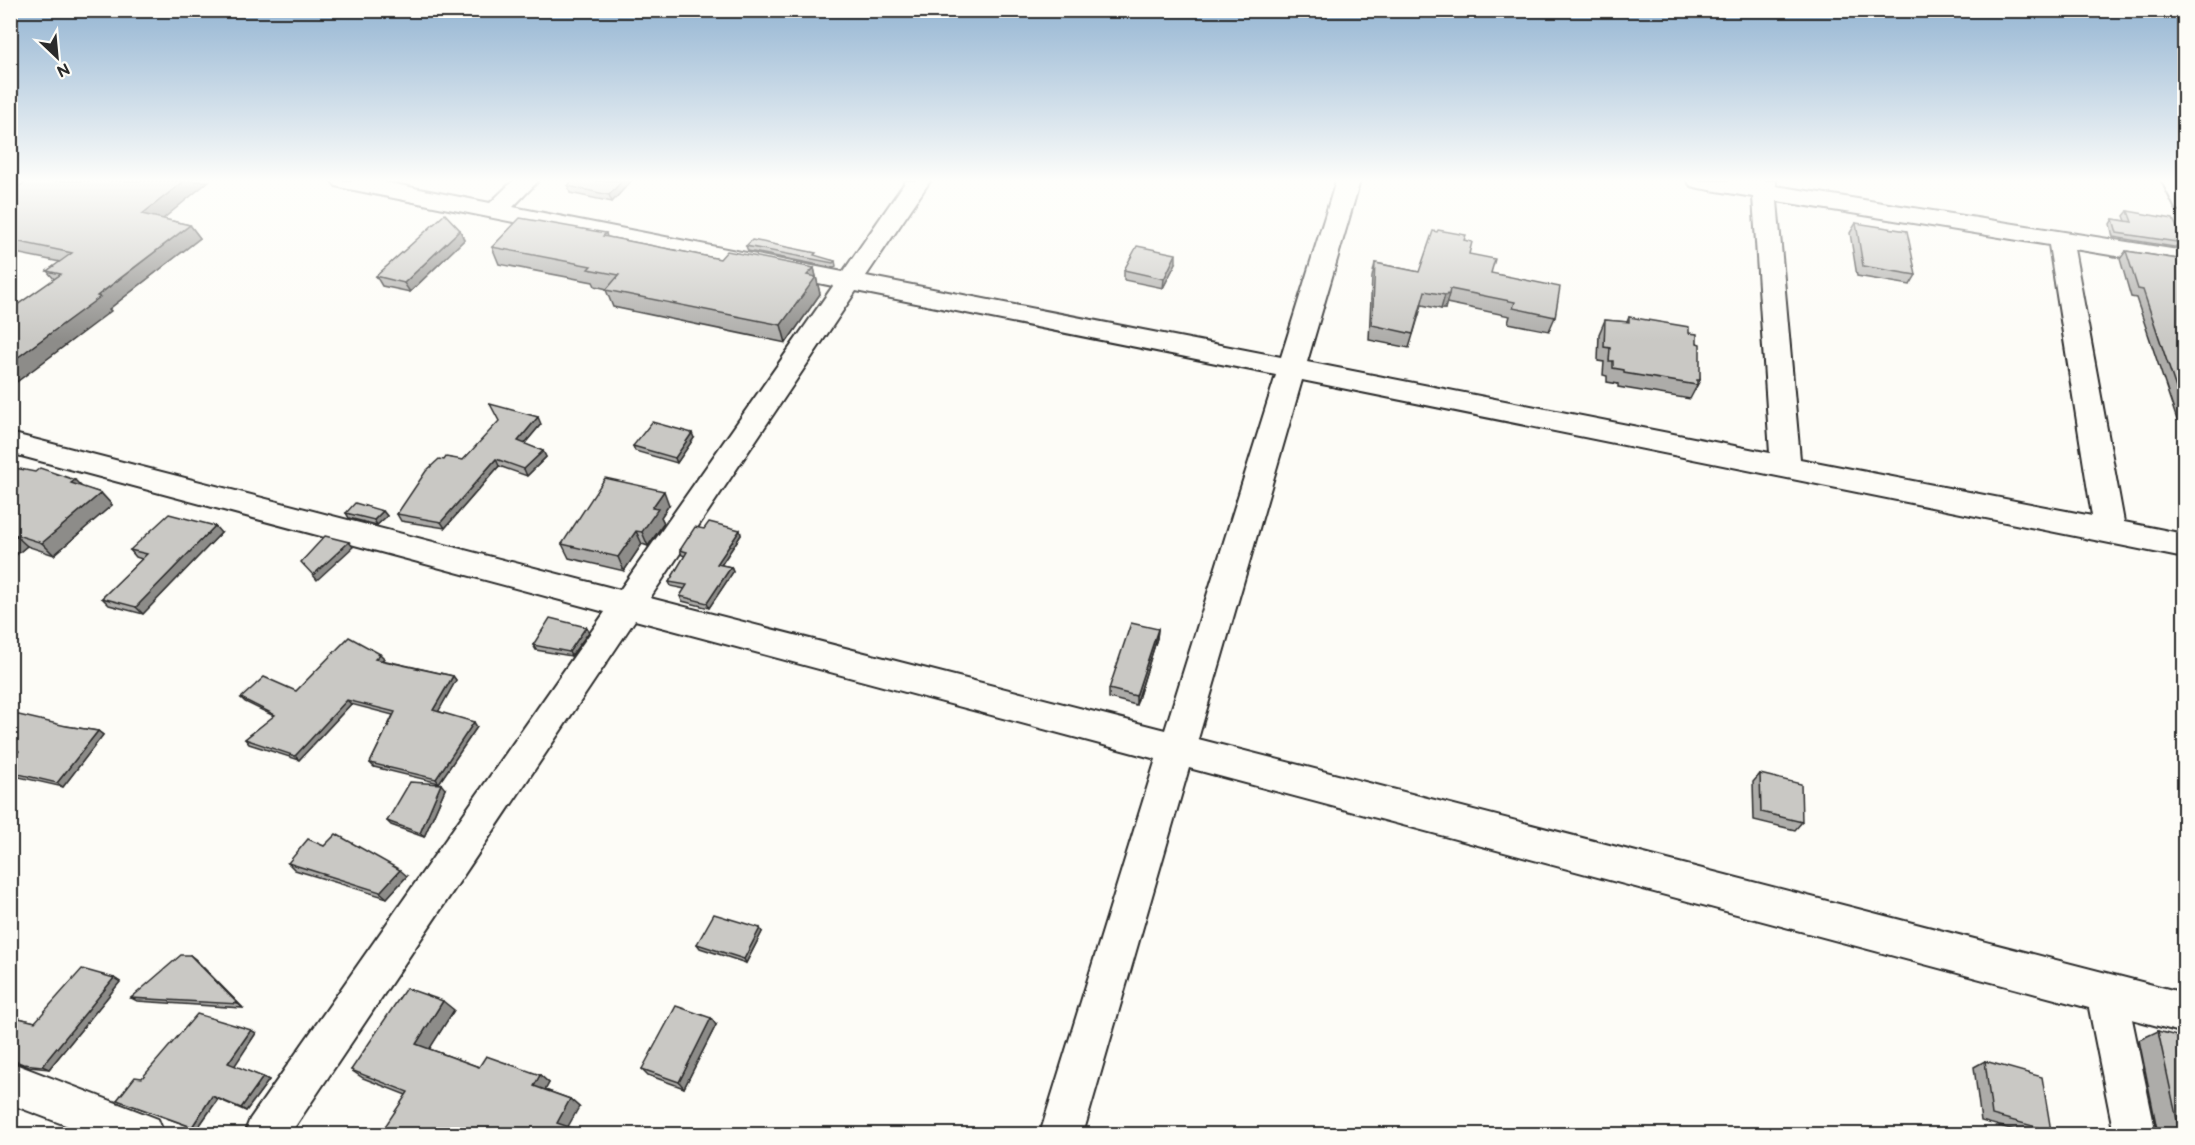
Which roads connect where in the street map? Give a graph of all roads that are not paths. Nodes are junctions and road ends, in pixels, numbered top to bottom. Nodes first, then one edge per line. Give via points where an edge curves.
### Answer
1 (612, 234) edge
2 (881, 234) edge
3 (1332, 234) edge
4 (1769, 234) edge
5 (2035, 234) edge
6 (2060, 239) junction
7 (2184, 259) edge
8 (849, 282) junction
9 (1292, 369) junction
10 (10, 443) edge
11 (1786, 467) junction
12 (2110, 531) junction
13 (2184, 546) edge
14 (628, 605) junction
15 (1177, 748) junction
16 (2106, 992) junction
17 (2184, 1013) edge
18 (10, 1083) edge
19 (143, 1134) edge
20 (265, 1134) edge
21 (1060, 1134) edge
22 (2135, 1134) edge

1 - 8 street
2 - 8 street
3 - 9 street
4 - 11 street
5 - 6 street
6 - 7 street
6 - 12 street
8 - 9 street
8 - 14 street
9 - 11 street
9 - 15 street
10 - 14 street
11 - 12 street
12 - 13 street
14 - 15 street
14 - 20 street
15 - 16 street
15 - 21 street
16 - 17 street
16 - 22 street
18 - 19 street

